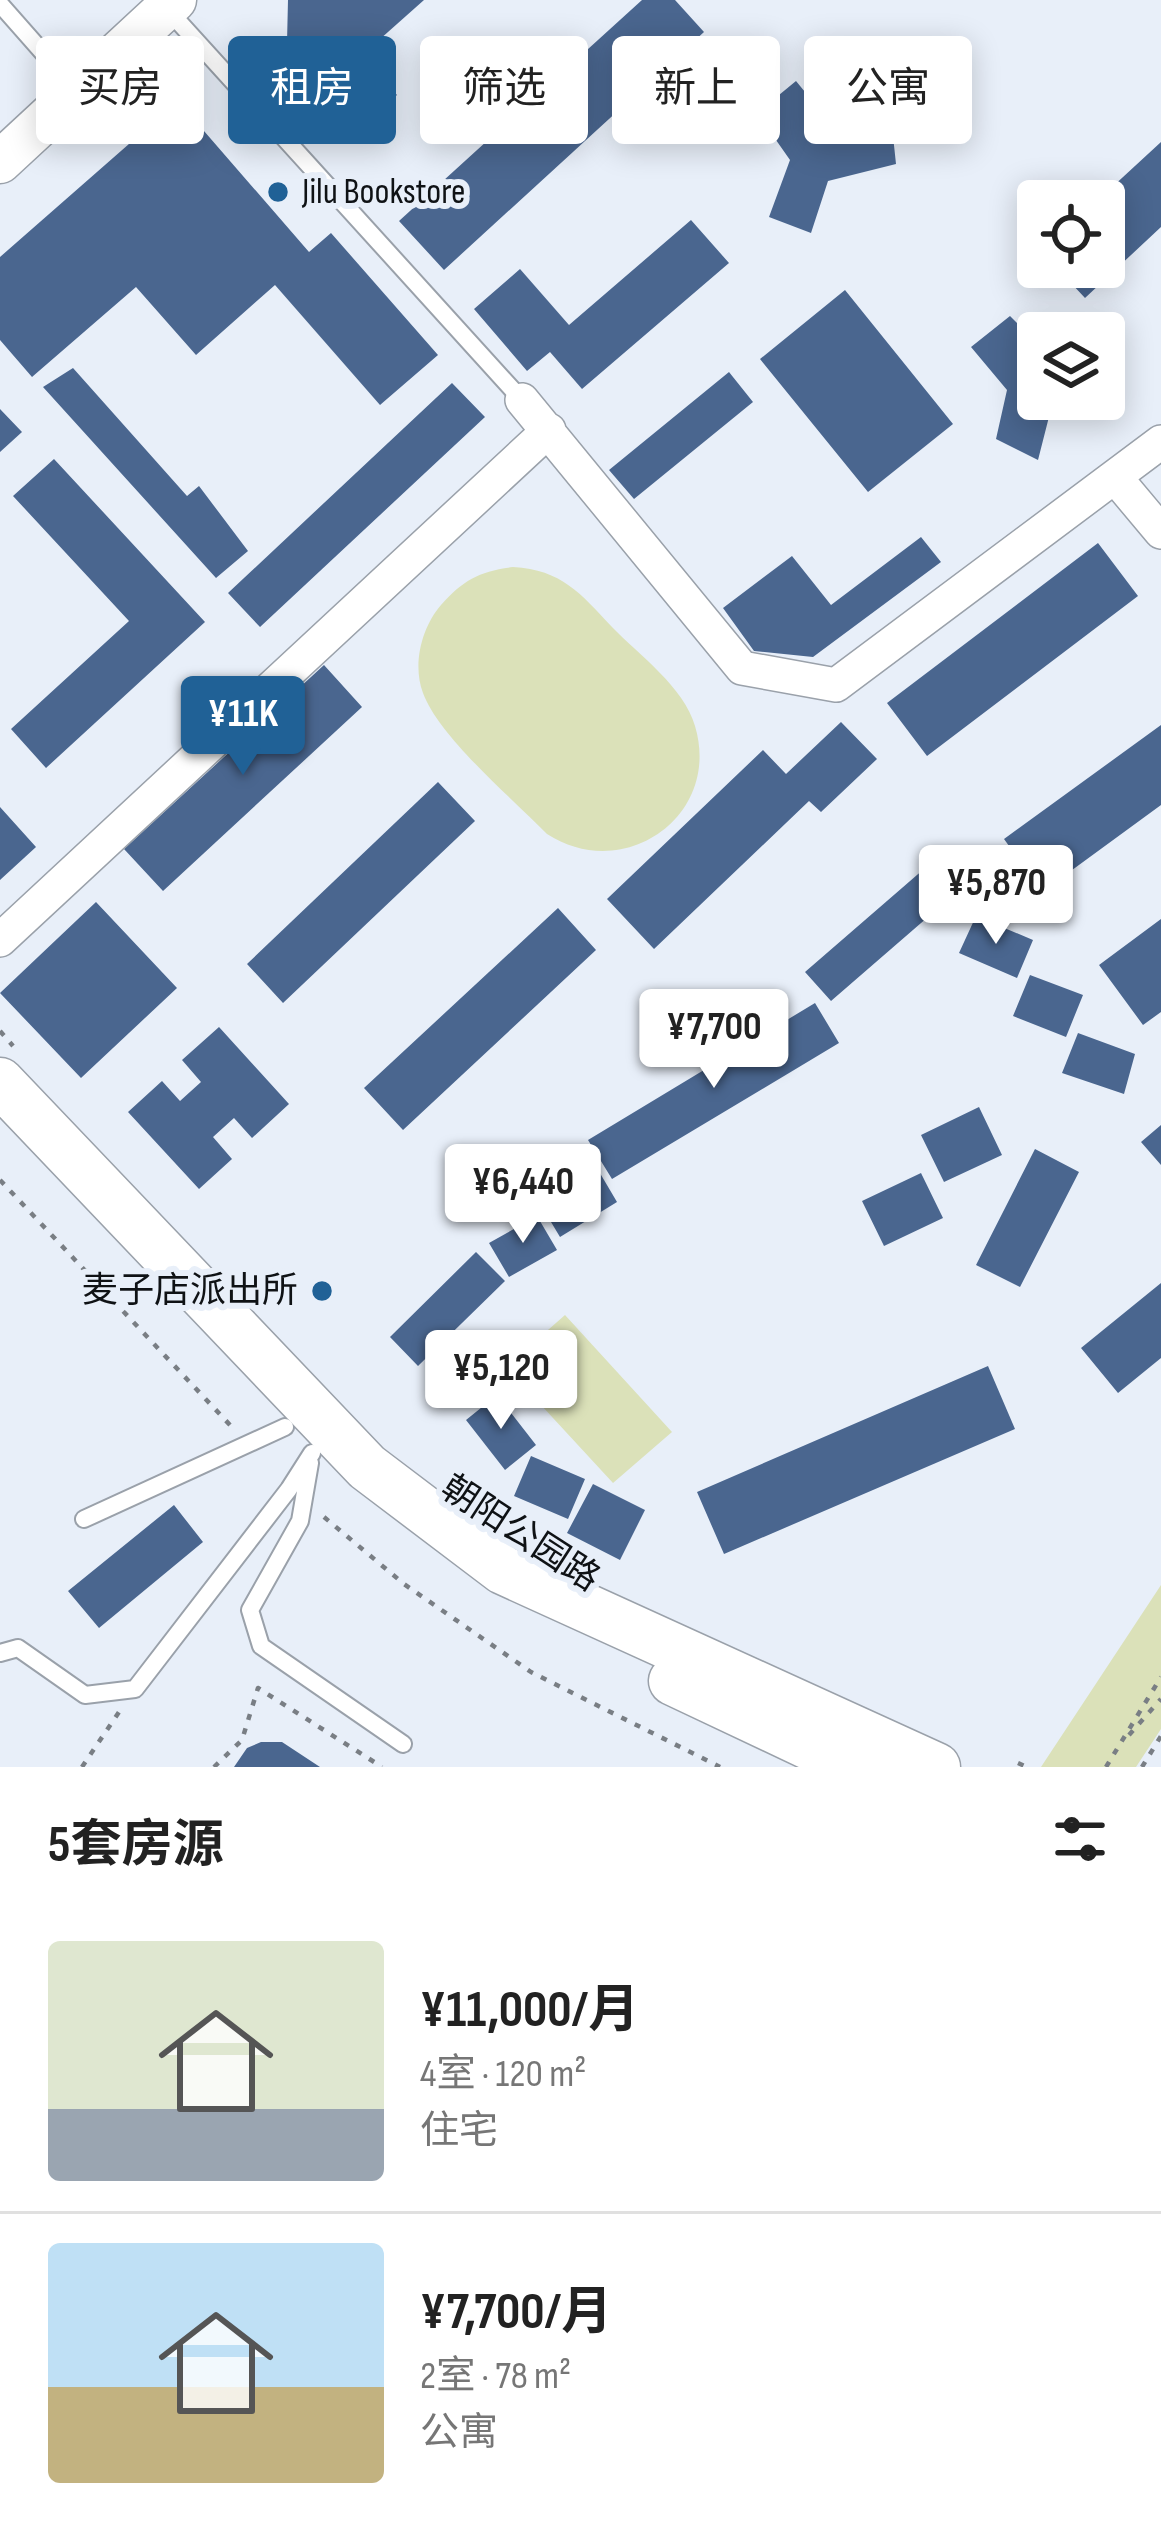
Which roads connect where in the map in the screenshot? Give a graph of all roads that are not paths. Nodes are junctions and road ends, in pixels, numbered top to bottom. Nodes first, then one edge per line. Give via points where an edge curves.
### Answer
1 (0, 4) edge
2 (170, 4) edge
3 (136, 36) edge
4 (36, 45) edge
5 (36, 129) edge
6 (0, 162) edge
7 (522, 400) joint
8 (550, 430) junction
9 (1161, 442) edge
10 (1115, 477) junction
11 (1161, 532) edge
12 (0, 940) edge
13 (8, 1065) edge
14 (0, 1130) edge
15 (282, 1442) junction
16 (84, 1519) dead end
17 (0, 1653) edge
18 (404, 1744) dead end
19 (855, 1767) edge
20 (936, 1767) edge

1 - 4 lane
2 - 3 street
2 - 7 lane
5 - 6 street
7 - 8 street
8 - 10 street via 742,668 836,685
8 - 12 street
9 - 10 street
10 - 11 street
13 - 20 main road, 朝阳公园路 via 367,1466 503,1570
14 - 15 main road, 朝阳公园路
15 - 16 lane
15 - 17 lane via 135,1689 85,1695 18,1648
15 - 18 lane via 304,1501 250,1610 261,1646
15 - 19 main road, 朝阳公园路 via 486,1599

